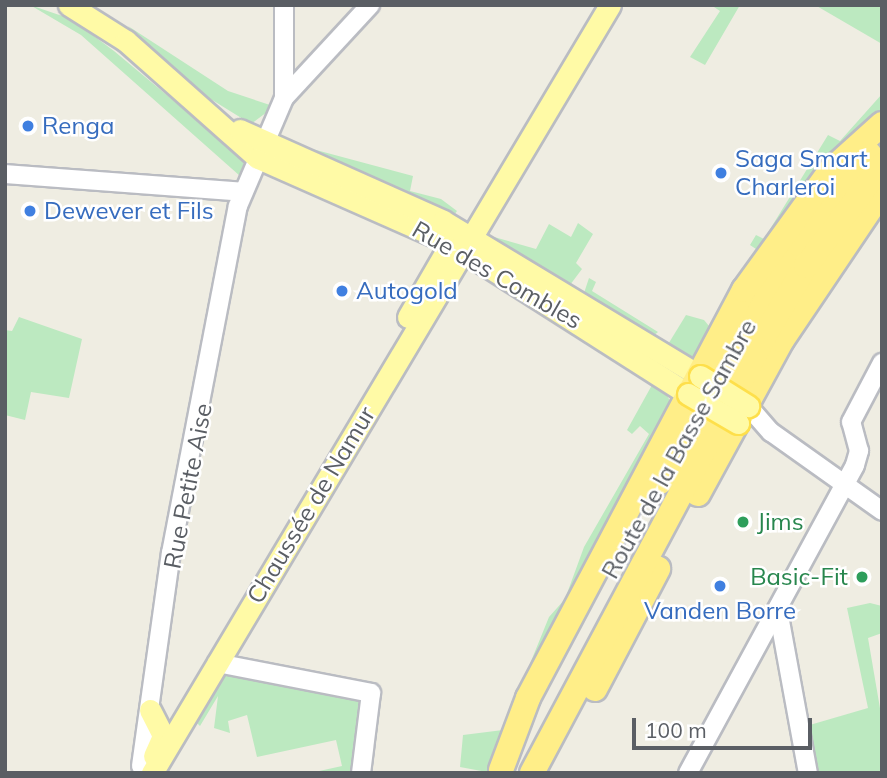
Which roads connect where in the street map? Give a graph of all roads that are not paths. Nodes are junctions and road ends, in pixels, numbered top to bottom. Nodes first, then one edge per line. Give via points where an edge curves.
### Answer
1 (69, 5) edge
2 (284, 5) edge
3 (370, 5) edge
4 (594, 5) edge
5 (610, 5) edge
6 (284, 98) junction
7 (882, 124) edge
8 (882, 141) edge
9 (261, 150) junction
10 (882, 165) edge
11 (5, 174) edge
12 (882, 192) edge
13 (241, 200) junction
14 (461, 240) junction
15 (417, 301) junction
16 (882, 363) edge
17 (694, 385) junction
18 (369, 408) junction
19 (743, 414) junction
20 (846, 482) junction
21 (882, 511) edge
22 (778, 610) junction
23 (218, 663) junction
24 (150, 710) junction
25 (560, 723) junction
26 (161, 732) junction
27 (143, 771) edge
28 (500, 771) edge
29 (361, 773) edge
30 (532, 773) edge
31 (544, 773) edge
32 (550, 773) edge
33 (688, 773) edge
34 (808, 773) edge

1 - 9 main road, Rue des Combles via 126,41 188,101
2 - 6 street
3 - 6 street
4 - 14 main road
5 - 14 main road
6 - 9 street, Rue Petite Aise
7 - 17 highway via 831,171 780,235
8 - 28 highway, Route de la Basse Sambre via 798,244 750,319
9 - 13 street, Rue Petite Aise
9 - 14 main road, Rue des Combles
10 - 25 highway, Route de la Basse Sambre via 806,265 769,328
11 - 13 street
12 - 19 highway via 782,340
13 - 24 street, Rue Petite Aise via 175,531
14 - 15 main road, Chaussée de Namur
14 - 17 main road, Rue des Combles
14 - 18 main road, Chaussée de Namur
15 - 18 main road
15 - 26 main road, Chaussée de Namur
16 - 20 street via 851,422 859,451
17 - 19 main road, Rue des Combles, bridge
17 - 28 highway via 528,698
18 - 23 main road, Chaussée de Namur
19 - 20 street
19 - 32 highway
20 - 21 street
20 - 22 street via 779,596
22 - 33 street
22 - 34 street
23 - 27 main road, Chaussée de Namur
23 - 29 street via 366,690 372,699
24 - 26 main road
24 - 27 street, Rue Petite Aise
25 - 30 highway, Route de la Basse Sambre
25 - 31 highway
26 - 27 main road, Chaussée de Namur

